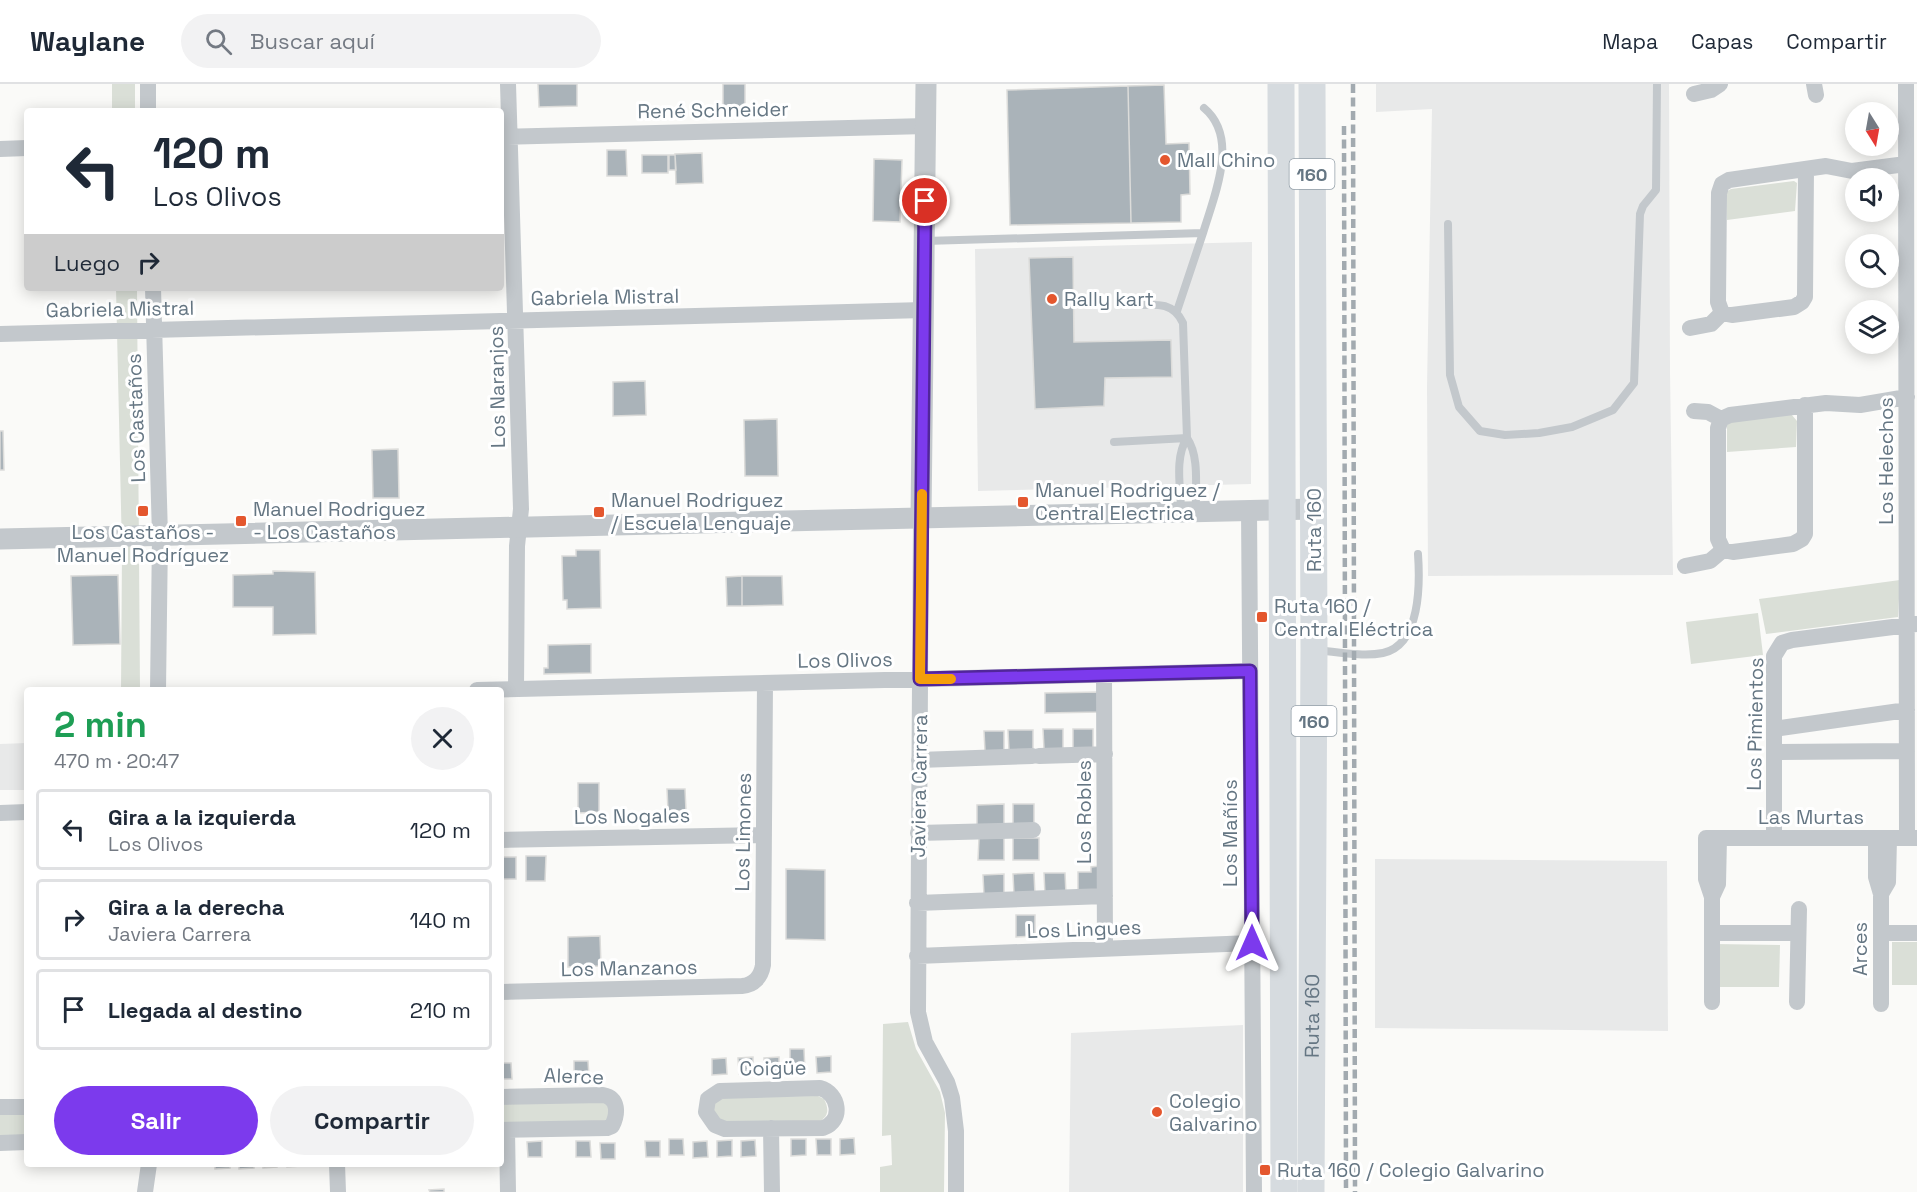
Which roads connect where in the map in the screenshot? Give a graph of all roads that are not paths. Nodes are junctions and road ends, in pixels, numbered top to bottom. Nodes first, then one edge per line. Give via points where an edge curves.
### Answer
1 (148, 84) edge
2 (508, 84) edge
3 (926, 84) edge
4 (1281, 84) edge
5 (1312, 84) edge
6 (1657, 84) edge
7 (1720, 84) edge
8 (1906, 84) edge
9 (1694, 94) dead end
10 (148, 108) edge
11 (1204, 108) dead end
12 (926, 126) junction
13 (506, 137) edge
14 (24, 148) edge
15 (0, 149) edge
16 (1910, 158) edge
17 (1806, 169) junction
18 (1448, 224) dead end
19 (1203, 233) junction
20 (924, 241) junction
21 (153, 291) edge
22 (1139, 305) dead end
23 (924, 310) junction
24 (1177, 312) junction
25 (1722, 313) junction
26 (517, 320) junction
27 (1690, 328) dead end
28 (154, 330) junction
29 (0, 333) edge
30 (1912, 367) edge
31 (1907, 397) junction
32 (1805, 405) junction
33 (1694, 411) dead end
34 (1721, 419) junction
35 (1187, 438) junction
36 (1114, 442) dead end
37 (1912, 453) edge
38 (1281, 509) junction
39 (1314, 509) junction
40 (1249, 510) junction
41 (1189, 512) junction
42 (921, 518) junction
43 (519, 527) junction
44 (160, 536) junction
45 (0, 539) edge
46 (1724, 550) junction
47 (1418, 554) dead end
48 (1685, 566) dead end
49 (1912, 624) edge
50 (1314, 650) junction
51 (1250, 671) junction
52 (1104, 675) junction
53 (920, 679) junction
54 (765, 683) junction
55 (158, 687) edge
56 (504, 689) edge
57 (516, 689) junction
58 (1907, 710) junction
59 (1774, 729) junction
60 (1907, 751) junction
61 (1774, 752) junction
62 (1105, 754) junction
63 (919, 760) junction
64 (24, 812) edge
65 (0, 813) edge
66 (1033, 831) dead end
67 (918, 833) junction
68 (764, 834) junction
69 (1774, 838) junction
70 (1883, 838) junction
71 (1912, 838) edge
72 (504, 840) edge
73 (1105, 896) junction
74 (917, 903) junction
75 (1799, 909) dead end
76 (1712, 933) junction
77 (1798, 933) junction
78 (1881, 933) junction
79 (1917, 933) edge
80 (1252, 943) junction
81 (1105, 949) junction
82 (917, 956) junction
83 (756, 980) joint
84 (504, 992) edge
85 (1712, 1002) dead end
86 (1797, 1002) dead end
87 (1881, 1004) dead end
88 (504, 1097) edge
89 (0, 1107) edge
90 (24, 1107) edge
91 (771, 1128) junction
92 (504, 1130) edge
93 (24, 1142) edge
94 (0, 1143) edge
95 (149, 1167) edge
96 (337, 1167) edge
97 (145, 1192) edge
98 (338, 1192) edge
99 (508, 1192) edge
100 (772, 1192) edge
101 (956, 1192) edge
102 (1254, 1192) edge
103 (1284, 1192) edge
104 (1311, 1192) edge

1 - 10 street
2 - 13 street, Los Naranjos
3 - 12 street, Javiera Carrera
4 - 38 highway, Ruta 160 / 160
5 - 39 highway, Ruta 160 / 160
6 - 18 lane via 1656,190 1640,214 1634,383 1613,411 1572,427 1539,433 1505,435 1480,431 1459,407 1450,375
7 - 9 street
8 - 16 street, Los Helechos
11 - 19 lane via 1217,124 1222,155 1220,178
12 - 13 street, René Schneider
12 - 20 street, Javiera Carrera
13 - 26 street, Los Naranjos
14 - 15 street
16 - 17 street via 1852,171 1833,166
16 - 30 street, Los Helechos
17 - 25 street via 1805,297 1794,307
17 - 25 street via 1722,184 1718,302
19 - 20 lane
19 - 24 lane
20 - 23 street, Javiera Carrera
21 - 28 street, Los Castaños
22 - 24 lane via 1159,304
23 - 26 street, Gabriela Mistral
23 - 42 street, Javiera Carrera
24 - 35 lane via 1185,329
25 - 27 street via 1711,324
26 - 28 street, Gabriela Mistral
26 - 43 street, Los Naranjos
28 - 29 street, Gabriela Mistral
28 - 44 street, Los Castaños
30 - 31 street, Los Helechos
31 - 32 street via 1860,405
31 - 37 street, Los Helechos
32 - 34 street
32 - 46 street via 1805,534 1793,544
33 - 34 street via 1708,412
34 - 46 street via 1718,539
35 - 36 lane
35 - 41 lane via 1194,457
35 - 41 lane via 1180,457
37 - 49 street, Los Helechos
38 - 39 street
38 - 40 street
38 - 103 highway, Ruta 160 / 160
39 - 50 highway, Ruta 160 / 160
40 - 41 street
40 - 51 street, Los Mañíos
41 - 42 street
42 - 43 street
42 - 53 street, Javiera Carrera
43 - 44 street
43 - 57 street, Los Naranjos
44 - 45 street
44 - 55 street, Los Castaños
46 - 48 street via 1710,561
47 - 50 lane via 1415,610 1403,641 1391,651 1379,654
49 - 58 street, Los Helechos
49 - 59 street, Los Pimientos via 1792,640 1779,647 1774,656
50 - 104 highway, Ruta 160 / 160
51 - 52 street, Los Olivos
51 - 80 street, Los Mañíos
52 - 53 street, Los Olivos
52 - 62 street, Los Robles
53 - 54 street, Los Olivos
53 - 63 street, Javiera Carrera
54 - 57 street, Los Olivos
54 - 68 street, Los Limones
56 - 57 street, Los Olivos
58 - 59 street
58 - 60 street, Los Helechos
59 - 61 street, Los Pimientos
60 - 61 street
60 - 71 street, Los Helechos
61 - 69 street, Los Pimientos
62 - 63 street
62 - 73 street, Los Robles
63 - 67 street, Javiera Carrera
64 - 65 street
66 - 67 street
67 - 74 street, Javiera Carrera
68 - 72 street, Los Nogales
68 - 83 street, Los Limones via 763,965
69 - 70 street, Las Murtas
69 - 76 street, Las Murtas via 1712,838 1718,884 1712,897
70 - 71 street, Las Murtas
70 - 78 street, Arces via 1888,882 1881,894
73 - 74 street
73 - 81 street, Los Robles
74 - 82 street, Javiera Carrera
75 - 77 street
76 - 77 street
76 - 85 street
77 - 86 street
78 - 79 street
78 - 87 street, Arces
80 - 81 street, Los Lingues
80 - 102 street, Los Mañíos
81 - 82 street, Los Lingues
82 - 101 street, Javiera Carrera via 921,1028 956,1114
83 - 84 street, Los Manzanos via 747,986
88 - 92 street, Alerce via 603,1095 616,1106 615,1120 607,1128
89 - 90 street
91 - 91 street, Coigüe via 720,1128 708,1117 708,1099 720,1091 820,1088 835,1099 835,1119 828,1126
91 - 100 street
92 - 99 street
93 - 94 street
95 - 97 street
96 - 98 street

